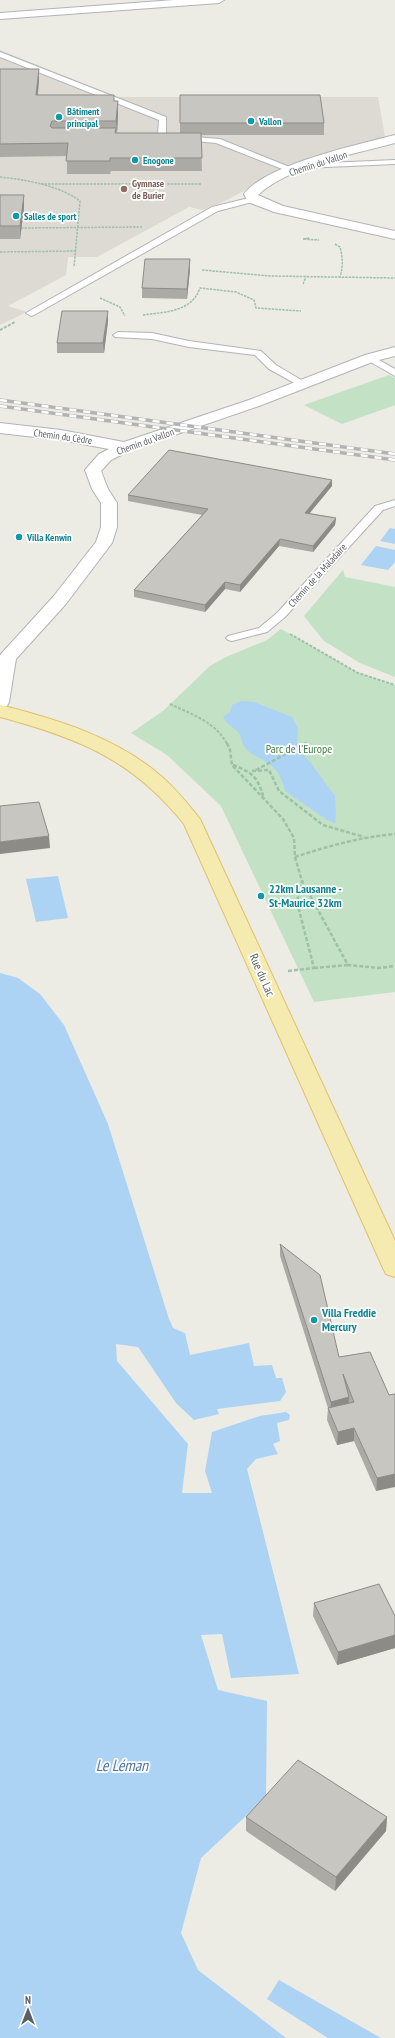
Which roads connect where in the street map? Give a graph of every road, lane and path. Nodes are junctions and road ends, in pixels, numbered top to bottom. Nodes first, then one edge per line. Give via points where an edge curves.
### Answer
1 (219, 0) edge
2 (167, 1) edge
3 (0, 16) edge
4 (2, 56) edge
5 (140, 137) edge
6 (170, 138) junction
7 (395, 139) edge
8 (395, 162) edge
9 (298, 168) junction
10 (0, 177) edge
11 (39, 184) junction
12 (202, 184) dead end
13 (253, 199) junction
14 (352, 226) junction
15 (21, 228) edge
16 (78, 228) junction
17 (146, 228) dead end
18 (395, 235) edge
19 (323, 240) dead end
20 (330, 241) dead end
21 (76, 251) junction
22 (0, 252) edge
23 (202, 270) dead end
24 (306, 277) junction
25 (340, 277) junction
26 (395, 278) edge
27 (84, 283) junction
28 (303, 284) dead end
29 (301, 311) dead end
30 (31, 313) dead end
31 (140, 316) dead end
32 (132, 317) dead end
33 (124, 318) dead end
34 (118, 335) dead end
35 (395, 351) edge
36 (370, 358) junction
37 (395, 373) edge
38 (303, 384) junction
39 (0, 428) edge
40 (125, 446) junction
41 (395, 503) edge
42 (287, 632) dead end
43 (232, 638) dead end
44 (3, 660) edge
45 (395, 685) edge
46 (0, 702) edge
47 (170, 704) dead end
48 (0, 710) edge
49 (308, 742) dead end
50 (232, 765) junction
51 (252, 771) junction
52 (264, 800) junction
53 (395, 834) edge
54 (364, 836) junction
55 (296, 857) junction
56 (302, 881) junction
57 (348, 965) junction
58 (395, 966) edge
59 (314, 968) junction
60 (288, 971) dead end
61 (395, 1268) edge

1 - 2 street
2 - 3 street
4 - 6 lane via 162,119
5 - 6 lane
6 - 9 lane via 217,141
7 - 9 street, Chemin du Vallon
8 - 9 lane
9 - 13 street, Chemin du Vallon via 263,183 251,194
10 - 11 path via 19,178
11 - 12 path
11 - 16 path via 80,201
13 - 14 street via 279,209
13 - 27 lane via 215,209
14 - 18 street
14 - 19 path via 303,239
15 - 16 path
16 - 17 path
16 - 21 path
20 - 25 path via 340,247 344,268
21 - 22 path
21 - 27 path via 74,272
23 - 24 path
24 - 25 path
24 - 28 path
25 - 26 path
27 - 30 lane
29 - 31 path via 256,308 254,300 236,292 200,288 194,301 186,307
32 - 33 path
34 - 38 lane via 152,336 188,344 258,353 264,361
35 - 36 street, Chemin du Vallon
36 - 37 lane
36 - 38 street, Chemin du Vallon
38 - 40 street, Chemin du Vallon via 246,406
39 - 40 street, Chemin du Cèdre
40 - 44 street, Chemin du Vallon via 105,457 93,470 109,503 109,527 104,543 59,601
41 - 43 lane, Chemin de la Maladaire via 379,508 281,615 263,630
42 - 45 path via 358,672
44 - 46 street, Chemin du Vallon
47 - 50 path via 209,723 230,750
48 - 61 main road, Rue du Lac via 71,732 109,748 140,767 179,803 193,823
49 - 51 path
50 - 51 path
50 - 52 path
51 - 52 path
51 - 54 path via 269,770 279,791 323,825
52 - 55 path via 283,819 294,838
53 - 54 path
54 - 55 path via 358,841 325,847
55 - 56 path
56 - 57 path
56 - 59 path via 297,902
57 - 58 path via 378,968
57 - 59 path
59 - 60 path

